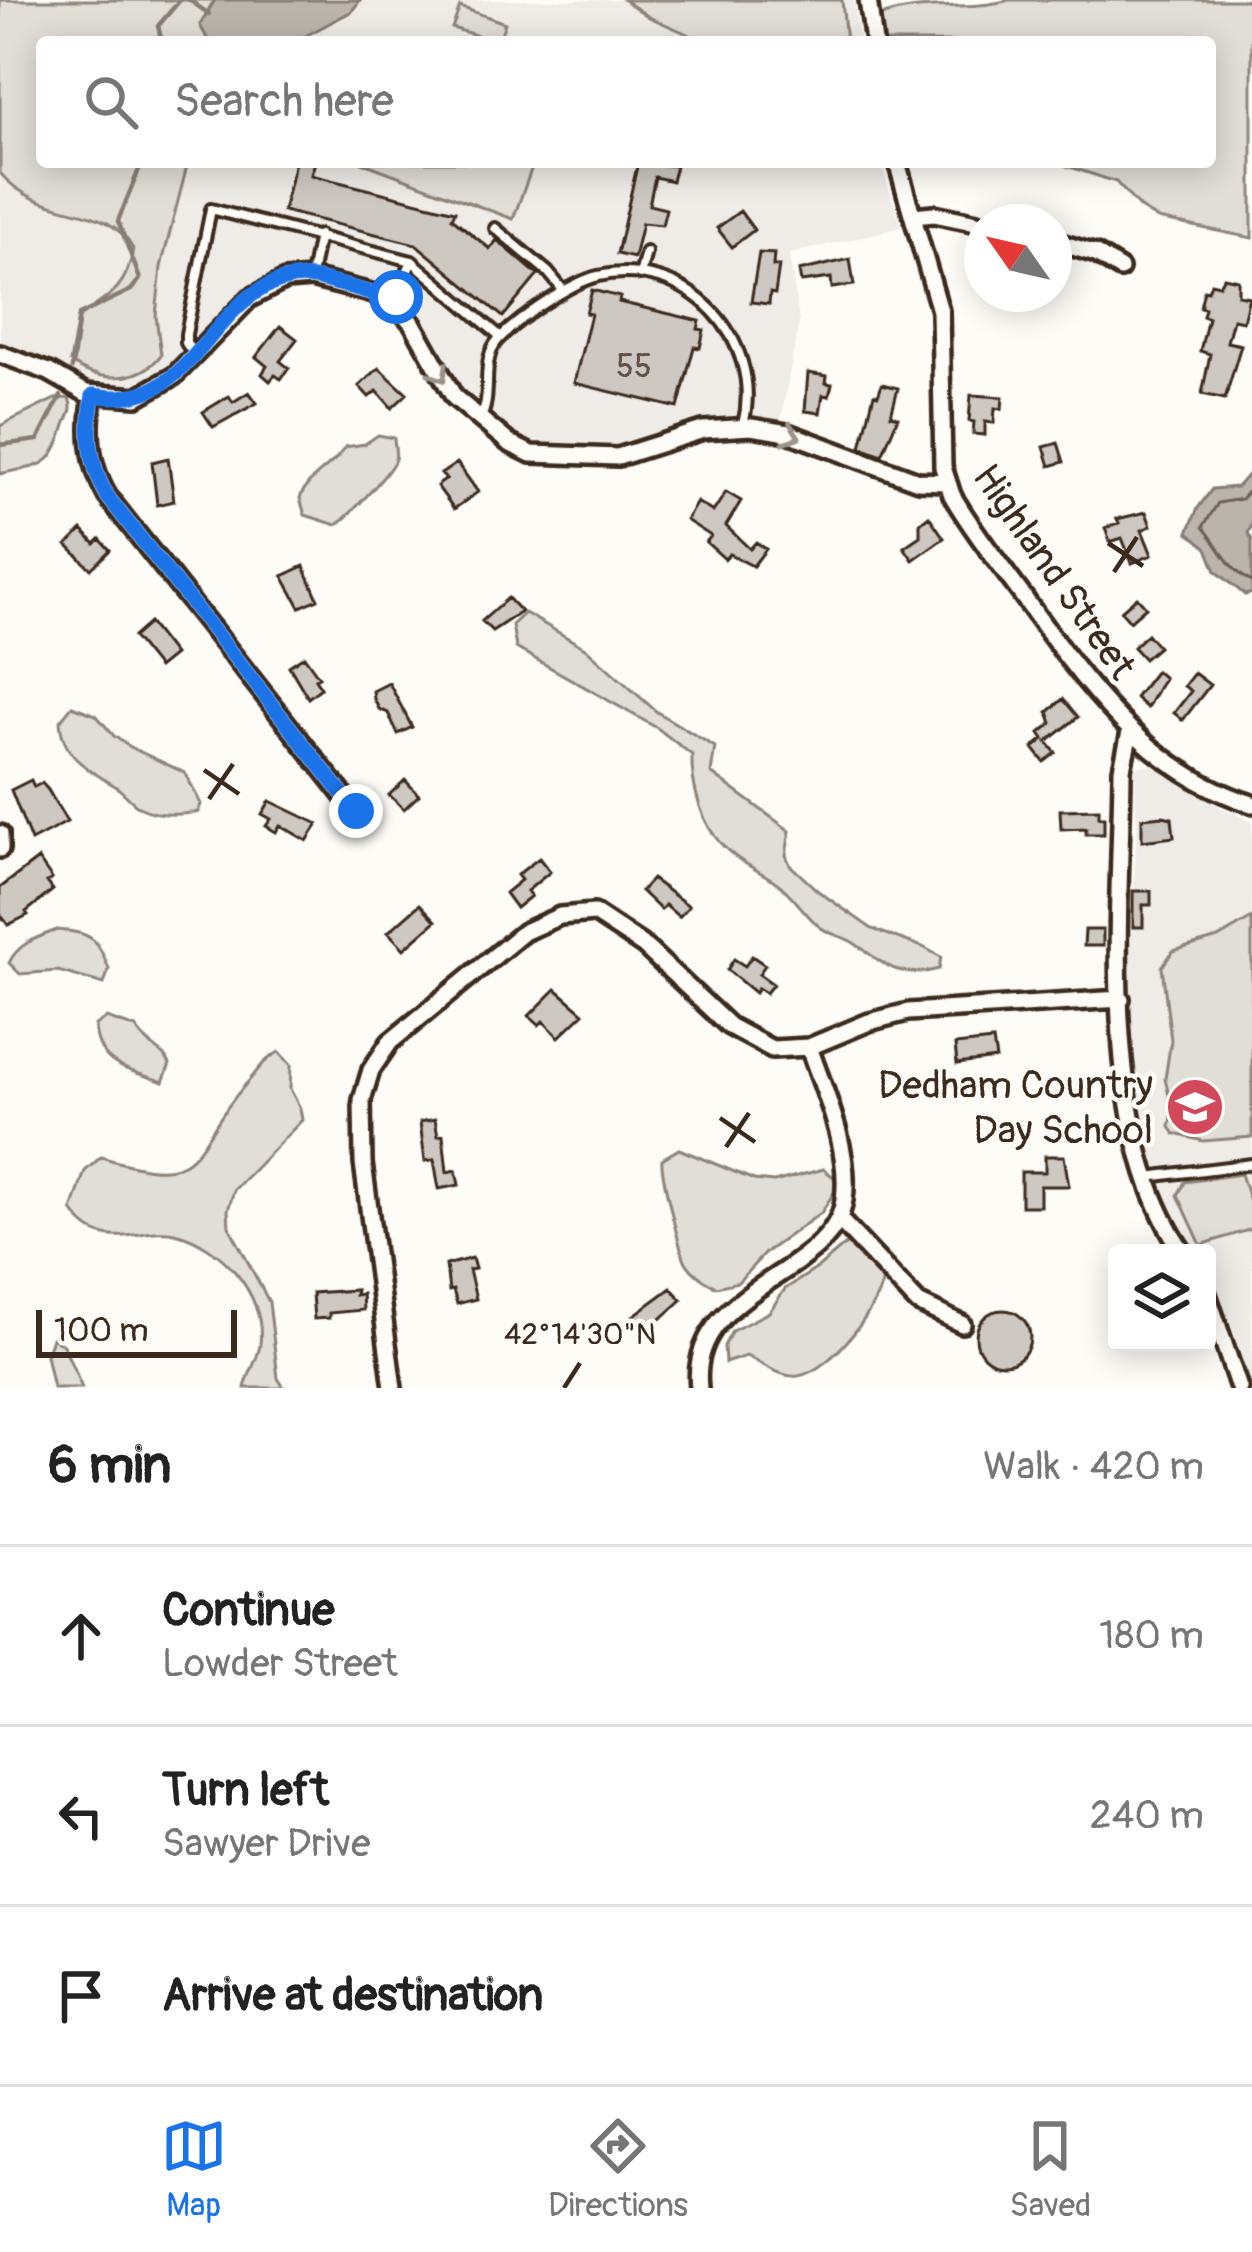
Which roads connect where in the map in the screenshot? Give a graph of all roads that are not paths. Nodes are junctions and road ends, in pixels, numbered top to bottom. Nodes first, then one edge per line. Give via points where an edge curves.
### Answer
1 (868, 0) edge
2 (873, 36) edge
3 (899, 168) edge
4 (914, 216) junction
5 (964, 220) edge
6 (495, 228) dead end
7 (319, 235) junction
8 (1072, 247) edge
9 (646, 252) dead end
10 (412, 261) junction
11 (1120, 269) dead end
12 (640, 275) junction
13 (311, 278) junction
14 (563, 290) junction
15 (392, 303) junction
16 (501, 337) junction
17 (0, 353) edge
18 (194, 354) junction
19 (93, 395) junction
20 (480, 419) junction
21 (743, 426) junction
22 (946, 482) junction
23 (1130, 731) junction
24 (1252, 804) edge
25 (356, 811) dead end
26 (0, 834) edge
27 (0, 849) edge
28 (1121, 999) junction
29 (809, 1047) junction
30 (1252, 1164) edge
31 (1147, 1177) junction
32 (839, 1219) junction
33 (1177, 1244) edge
34 (1216, 1320) edge
35 (962, 1324) dead end
36 (394, 1388) edge
37 (699, 1388) edge
38 (1239, 1388) edge

1 - 2 street
3 - 4 street, Highland Street
4 - 5 street
4 - 22 street, Highland Street via 942,322
6 - 14 lane
7 - 10 lane
7 - 13 lane
7 - 18 lane via 211,208 186,334
8 - 11 street
9 - 12 lane
10 - 15 lane
10 - 16 lane
12 - 14 lane via 596,277
12 - 21 lane via 688,291 724,325 750,388
13 - 15 street
13 - 18 street via 285,280 250,298
14 - 16 lane
15 -> 20 street via 413,324 451,393
16 - 20 lane
17 - 19 street
18 - 19 street via 147,394
19 - 25 street via 89,443 107,496
20 - 21 street via 531,454 590,459
21 -> 22 street via 788,433 918,481
22 - 23 street, Highland Street via 1073,667
23 - 24 street, Highland Street via 1160,758
23 - 28 street via 1122,769
26 - 27 street
28 - 29 street via 908,1012
28 - 31 street via 1126,1099
29 - 32 street via 843,1153
29 - 36 street via 753,1042 594,913 560,916 524,932 424,1013 390,1042 362,1100
30 - 31 lane
31 - 33 street
32 - 35 street via 918,1303
32 - 37 street via 716,1325 699,1363
34 - 38 street

